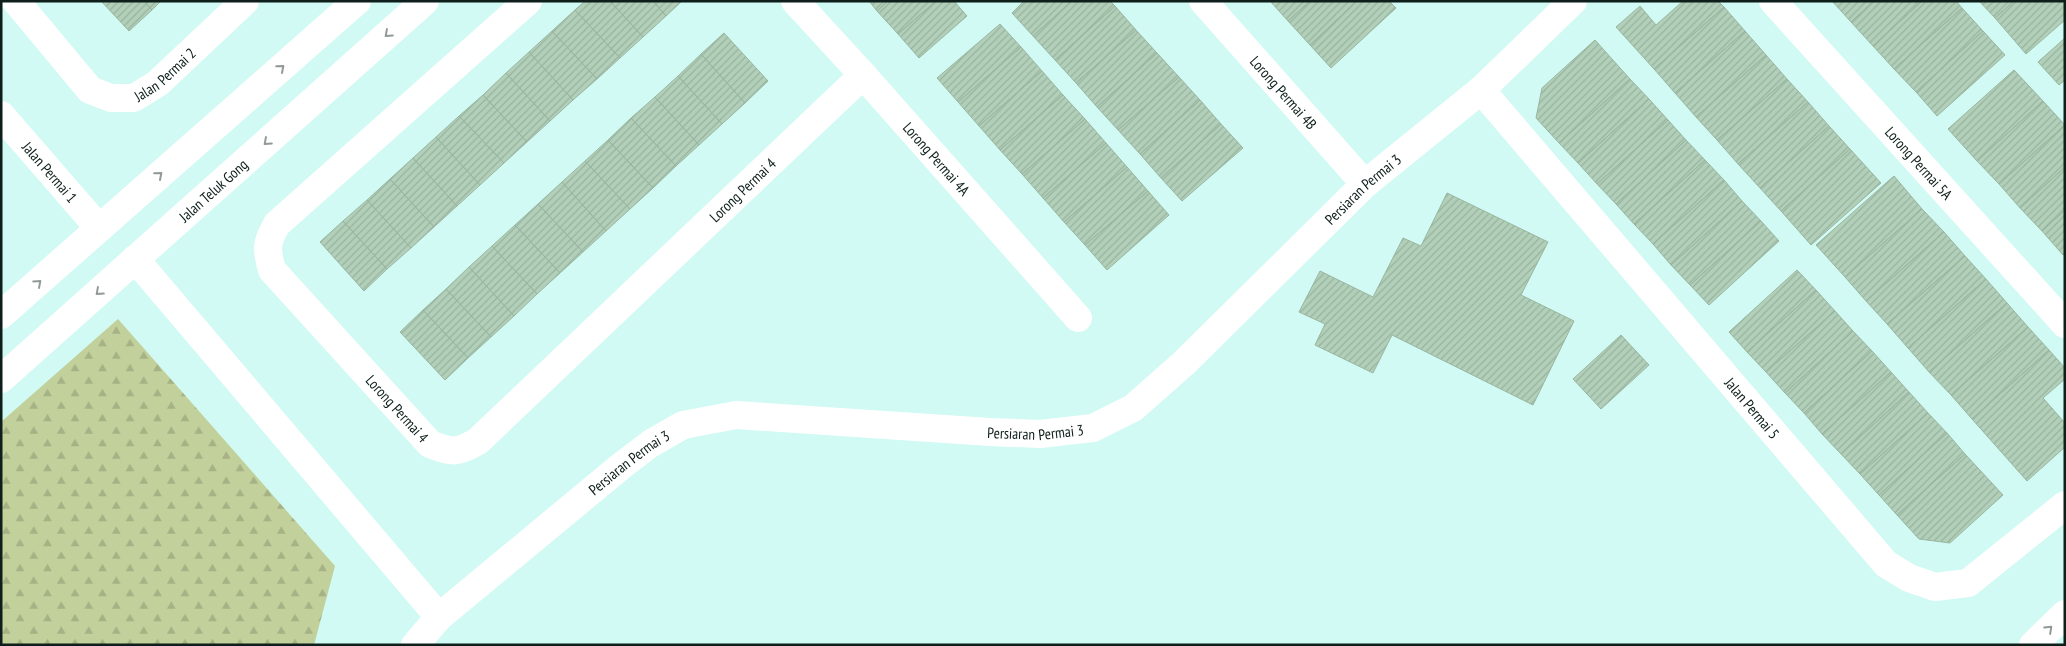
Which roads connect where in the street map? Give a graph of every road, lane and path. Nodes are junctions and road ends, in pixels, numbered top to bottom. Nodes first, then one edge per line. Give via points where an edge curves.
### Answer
1 (16, 1) edge
2 (245, 1) edge
3 (357, 1) edge
4 (425, 1) edge
5 (528, 1) edge
6 (795, 1) edge
7 (1203, 1) edge
8 (1573, 1) edge
9 (1773, 1) edge
10 (863, 75) junction
11 (1481, 90) junction
12 (1, 116) edge
13 (1365, 184) junction
14 (99, 228) junction
15 (135, 259) junction
16 (1, 316) edge
17 (1078, 318) dead end
18 (2065, 324) edge
19 (1, 379) edge
20 (2065, 505) edge
21 (2065, 614) edge
22 (439, 617) junction
23 (415, 645) edge
24 (2033, 645) edge

1 - 2 street, Jalan Permai 2 via 90,90 111,98 134,98 158,83
14 -> 3 street
4 -> 15 street, Jalan Teluk Gong
5 - 10 street, Lorong Permai 4 via 277,224 268,239 272,270 430,444 446,450 462,450 478,441
6 - 10 street, Lorong Permai 4A
7 - 13 street, Lorong Permai 4B
8 - 11 street, Persiaran Permai 3
9 - 18 street, Lorong Permai 5A
10 - 17 street, Lorong Permai 4A
11 - 13 street, Persiaran Permai 3
11 - 20 street, Jalan Permai 5 via 1886,564 1909,578 1935,587 1968,584
12 - 14 street, Jalan Permai 1
13 - 22 street, Persiaran Permai 3 via 1184,363 1133,408 1093,428 1032,433 736,415 683,425 620,466
16 -> 14 street
15 -> 19 street, Jalan Teluk Gong
15 - 22 street
24 -> 21 street
22 - 23 street, Persiaran Permai 3

